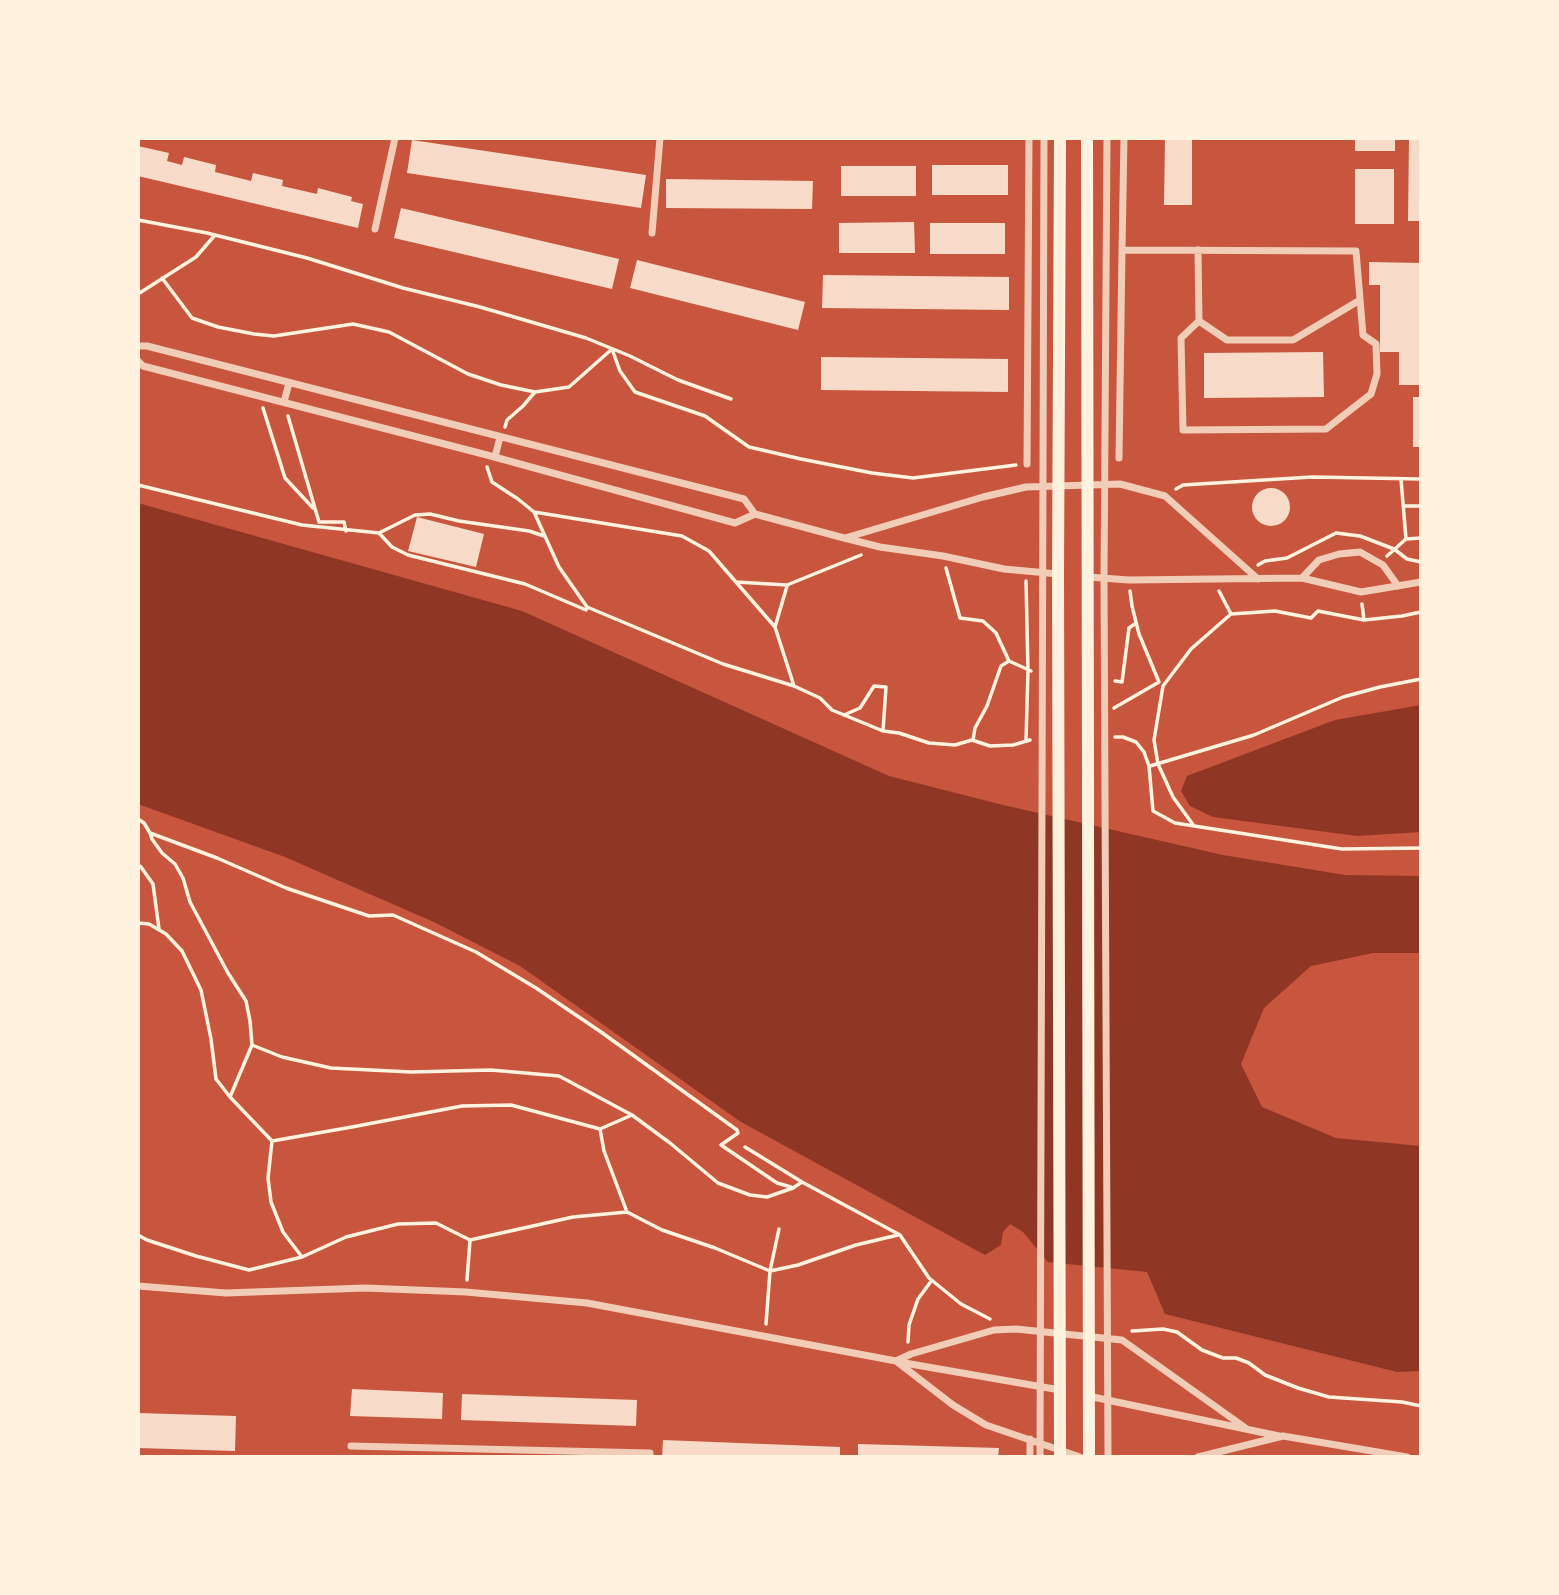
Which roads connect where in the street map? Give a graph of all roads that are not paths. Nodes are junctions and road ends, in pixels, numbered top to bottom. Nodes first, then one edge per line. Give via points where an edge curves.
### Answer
1 (395, 138) edge
2 (660, 138) edge
3 (1029, 138) edge
4 (1044, 138) edge
5 (1060, 138) edge
6 (1087, 138) edge
7 (1107, 138) edge
8 (1124, 138) edge
9 (375, 229) dead end
10 (652, 233) dead end
11 (1122, 250) junction
12 (1198, 250) junction
13 (1360, 300) junction
14 (1199, 321) junction
15 (138, 346) edge
16 (138, 361) edge
17 (289, 383) junction
18 (284, 402) junction
19 (500, 437) junction
20 (491, 456) junction
21 (1119, 458) dead end
22 (1027, 464) road end
23 (755, 514) junction
24 (844, 538) junction
25 (1044, 573) junction
26 (1058, 574) junction
27 (1088, 577) junction
28 (1104, 578) junction
29 (1302, 578) junction
30 (1258, 579) junction
31 (1421, 582) edge
32 (1398, 586) junction
33 (138, 1286) edge
34 (896, 1361) junction
35 (1040, 1387) junction
36 (1060, 1390) junction
37 (1088, 1395) junction
38 (1108, 1400) junction
39 (1247, 1429) junction
40 (1283, 1436) junction
41 (1030, 1439) junction
42 (1040, 1443) junction
43 (351, 1446) dead end
44 (650, 1457) edge
45 (1030, 1457) edge
46 (1040, 1457) edge
47 (1060, 1457) edge
48 (1080, 1457) edge
49 (1089, 1457) edge
50 (1108, 1457) edge
51 (1198, 1457) edge
52 (1407, 1457) edge

1 - 9 street
2 - 10 street
3 - 22 street
4 - 25 street
5 - 26 main road
6 - 27 main road
7 - 28 street
8 - 11 street
11 - 12 street
11 - 21 street
12 - 13 street via 1356,251
12 - 14 street
13 - 14 street via 1293,340 1227,340
13 - 14 street via 1363,335 1376,344 1377,374 1371,394 1326,429 1182,430 1181,338
15 - 17 street
16 - 18 street
17 - 18 street
17 - 19 street
18 - 20 street
19 - 20 street
19 - 23 street via 744,499
20 - 23 street via 735,523
23 - 24 street
24 - 25 street
24 - 30 street via 1026,487 1120,484 1165,496
25 - 26 street
25 - 35 street
26 - 36 main road
27 - 28 street
27 - 37 main road
28 - 30 street
28 - 38 street
29 - 30 street
29 - 32 street via 1361,592
29 - 32 street via 1319,560 1360,552 1383,565
31 - 32 street
33 - 34 street via 226,1293 365,1288 587,1303
34 - 35 street
34 - 39 street via 994,1330 1122,1340
34 - 41 street via 986,1425
35 - 36 street
35 - 42 street
36 - 47 main road
37 - 38 street
37 - 49 main road
38 - 39 street
38 - 50 street
39 - 40 street
40 - 51 street
40 - 52 street
41 - 42 street
41 - 45 street
42 - 46 street
42 - 48 street
43 - 44 street

